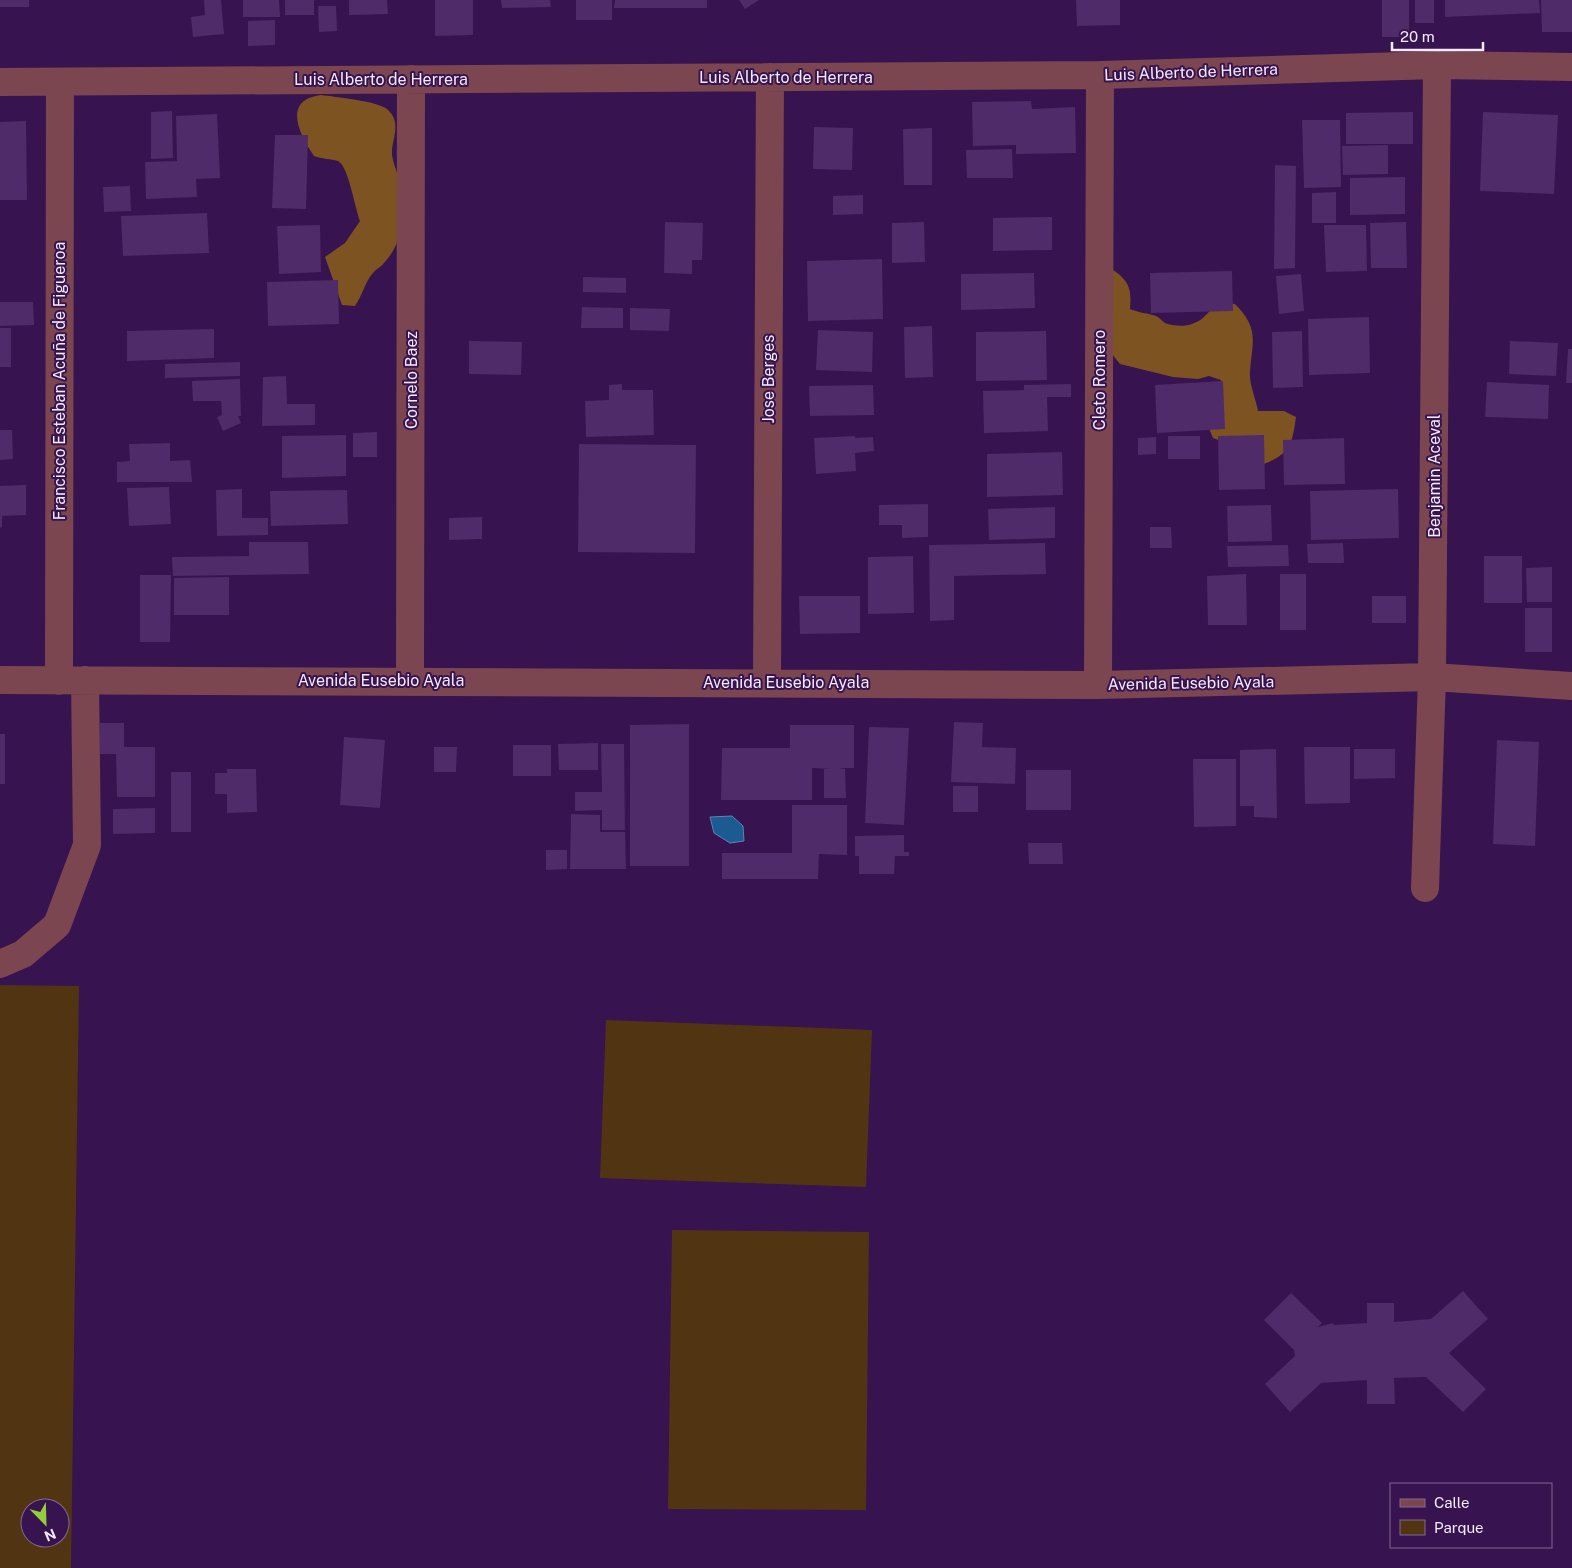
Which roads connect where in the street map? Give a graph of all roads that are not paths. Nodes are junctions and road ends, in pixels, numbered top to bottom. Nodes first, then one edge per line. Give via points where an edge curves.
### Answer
1 (1437, 65) junction
2 (1572, 67) edge
3 (1100, 75) junction
4 (770, 77) junction
5 (411, 79) junction
6 (0, 82) edge
7 (60, 82) junction
8 (1432, 678) junction
9 (0, 680) edge
10 (72, 680) junction
11 (410, 680) junction
12 (767, 682) junction
13 (1098, 685) junction
14 (1572, 686) edge
15 (1426, 888) dead end
16 (0, 964) edge

1 - 2 street, Luis Alberto de Herrera
1 - 3 street, Luis Alberto de Herrera
1 - 8 street, Benjamin Aceval
3 - 4 street, Luis Alberto de Herrera
3 - 13 street, Cleto Romero
4 - 5 street, Luis Alberto de Herrera
4 - 12 street, Jose Berges
5 - 7 street, Luis Alberto de Herrera
5 - 11 street, Cornelo Baez
6 - 7 street, Luis Alberto de Herrera
7 - 10 street, Francisco Esteban Acuña de Figueroa
8 - 13 street, Avenida Eusebio Ayala
8 - 14 street, Avenida Eusebio Ayala
8 - 15 street, Benjamin Aceval
9 - 10 street, Avenida Eusebio Ayala
10 - 11 street, Avenida Eusebio Ayala
10 - 16 street, Francisco Esteban Acuña de Figueroa via 86,845 58,925 23,954
11 - 12 street, Avenida Eusebio Ayala
12 - 13 street, Avenida Eusebio Ayala

